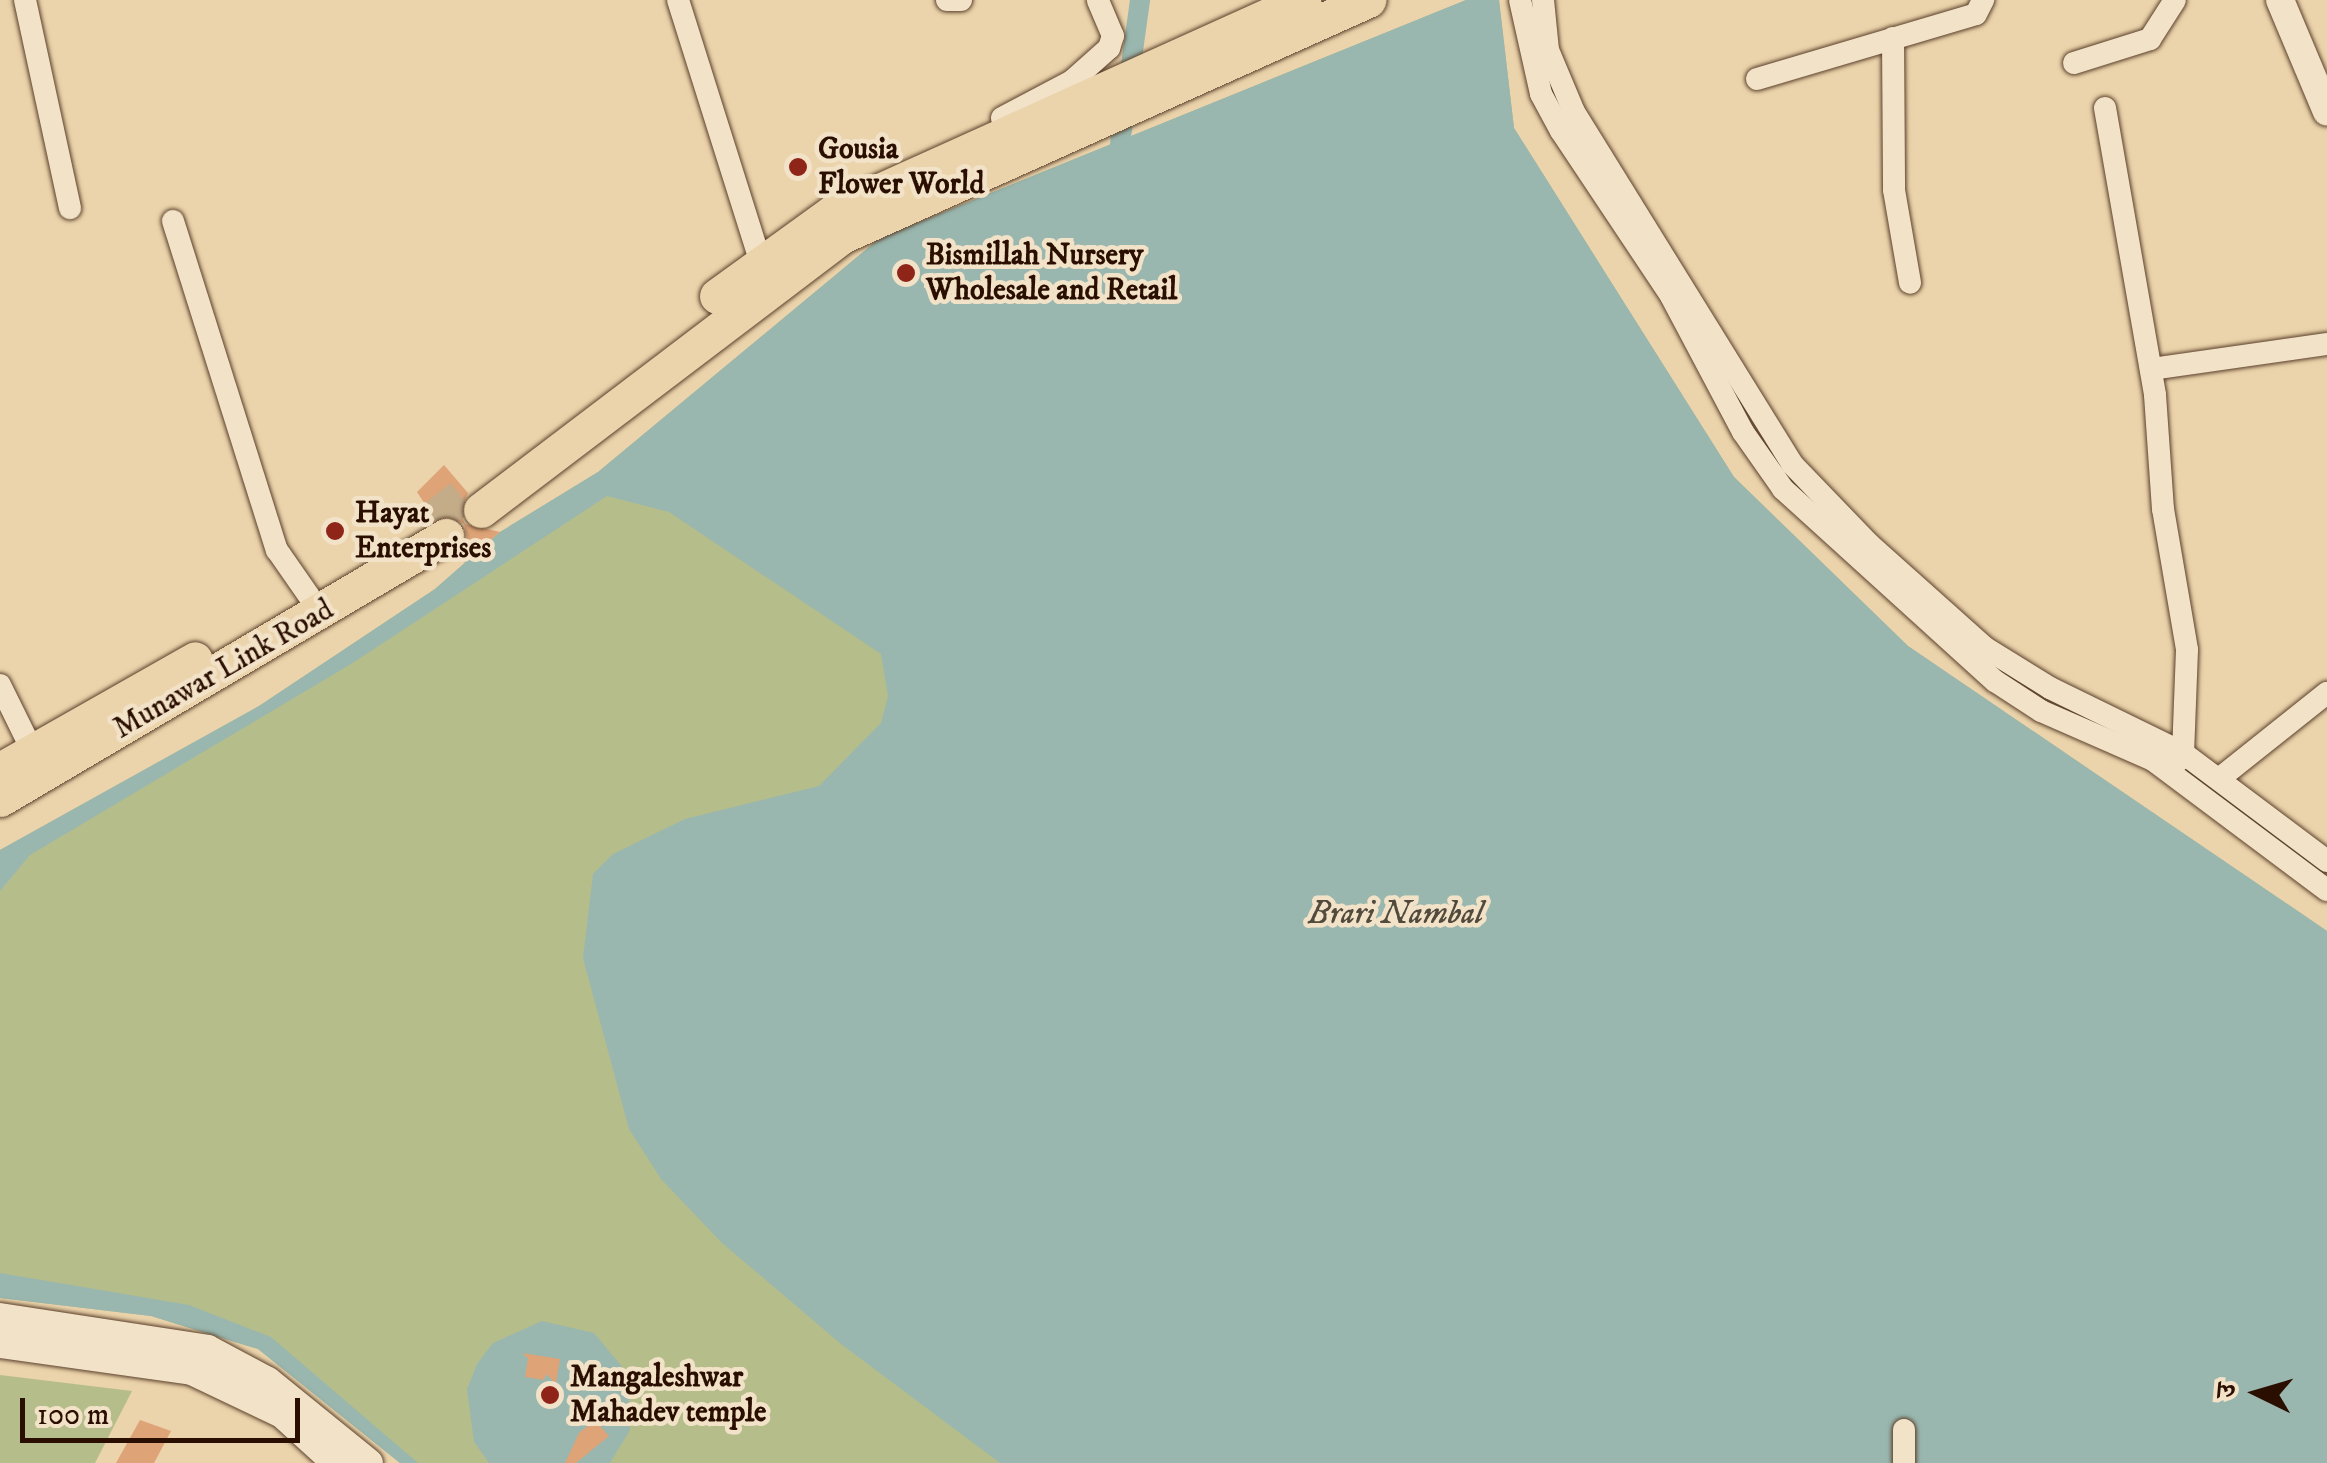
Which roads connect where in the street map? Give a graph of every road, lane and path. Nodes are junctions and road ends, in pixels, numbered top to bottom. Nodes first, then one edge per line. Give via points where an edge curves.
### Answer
1 (25, 0) edge
2 (678, 0) edge
3 (948, 0) edge
4 (960, 0) edge
5 (1098, 0) edge
6 (1303, 0) edge
7 (1368, 0) edge
8 (1520, 0) edge
9 (1543, 0) edge
10 (1983, 0) edge
11 (2175, 0) edge
12 (2280, 0) edge
13 (1893, 38) junction
14 (2074, 63) dead end
15 (1757, 78) dead end
16 (2105, 108) dead end
17 (2327, 112) edge
18 (70, 208) dead end
19 (173, 221) dead end
20 (831, 223) junction
21 (764, 274) junction
22 (1910, 283) dead end
23 (2327, 344) edge
24 (2151, 369) junction
25 (474, 501) tunnel mouth
26 (440, 527) tunnel mouth
27 (1862, 552) junction
28 (314, 605) junction
29 (0, 685) edge
30 (2327, 693) edge
31 (32, 750) junction
32 (2177, 762) junction
33 (0, 770) edge
34 (2220, 778) junction
35 (0, 799) edge
36 (2327, 861) edge
37 (2327, 890) edge
38 (0, 1318) edge
39 (0, 1344) edge
40 (1904, 1430) dead end
41 (354, 1460) edge
42 (1904, 1463) edge

1 - 18 street
2 - 21 street
3 - 4 street
5 - 20 street via 1113,42 1072,80 834,201
6 - 20 main road
7 - 20 main road
8 - 27 street via 1536,77 1561,131 1671,296 1761,462
9 - 27 street via 1548,50 1574,112 1699,306 1767,430
10 - 13 street via 1976,14
11 - 14 street via 2150,40
12 - 17 street
13 - 15 street
13 - 22 street via 1894,190
16 - 24 street
19 - 28 street via 277,550
20 - 21 main road
21 - 25 main road
23 - 24 street
24 - 32 street via 2164,510 2187,650
26 - 28 main road, Munawar Link Road
27 - 32 street via 2015,669
28 - 31 main road, Munawar Link Road
28 - 35 main road, Munawar Link Road
29 - 31 street
30 - 34 street
31 - 33 main road, Munawar Link Road
32 - 34 street
32 - 37 street
34 - 36 street
38 - 41 street via 208,1349 268,1381
39 - 41 street via 192,1371 282,1414
40 - 42 street

